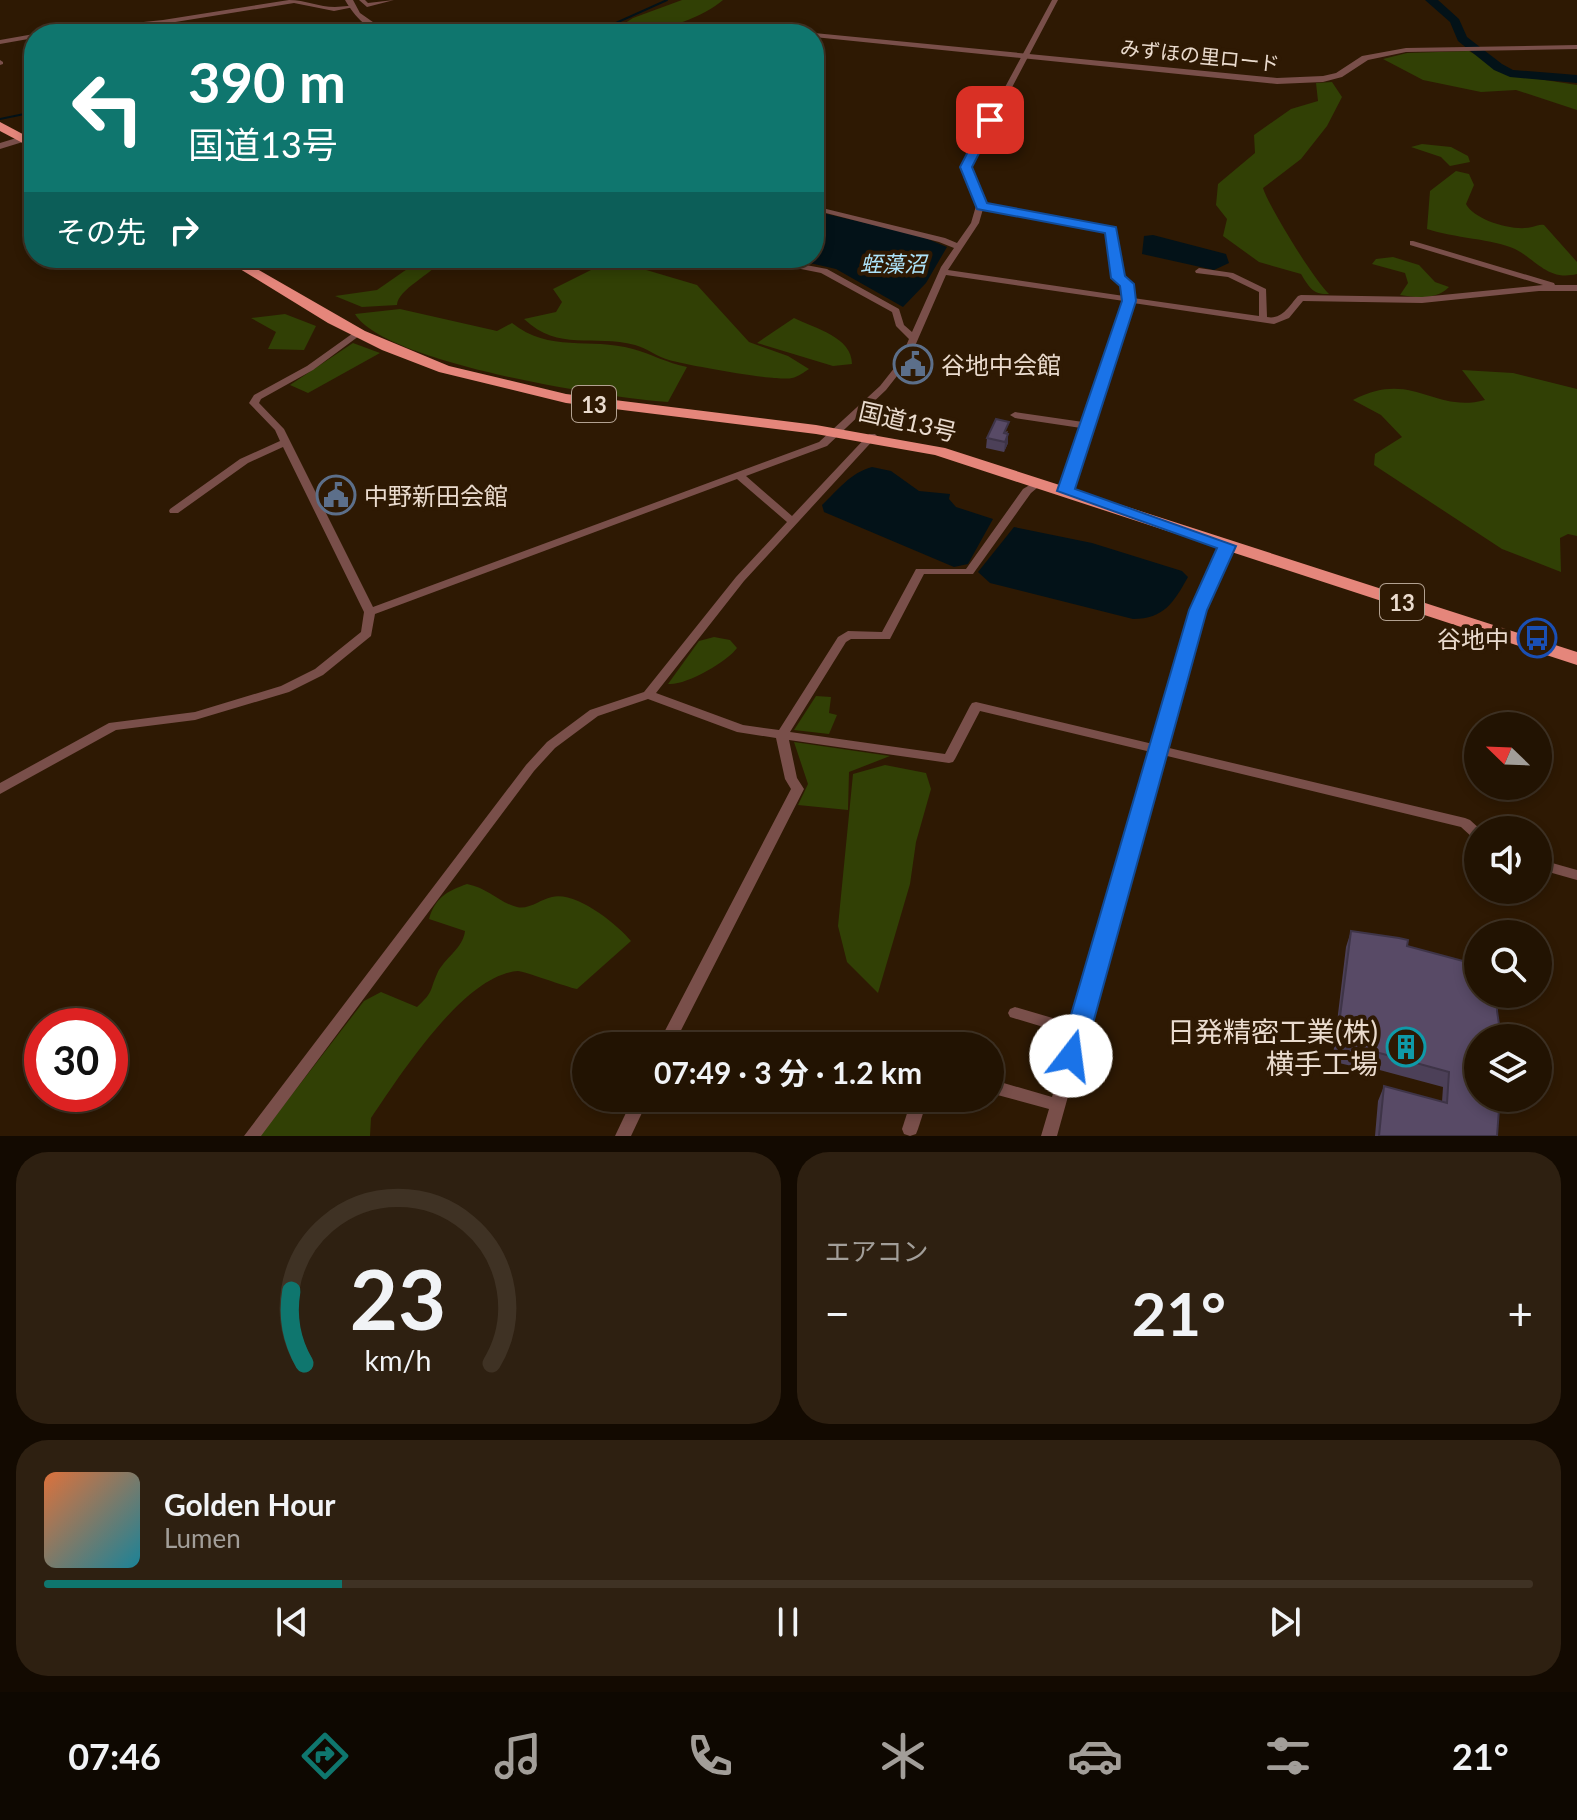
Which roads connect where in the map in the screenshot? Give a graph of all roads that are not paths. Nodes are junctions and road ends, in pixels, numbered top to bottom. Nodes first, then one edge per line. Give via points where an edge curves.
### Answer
1 (362, 0) edge
2 (391, 0) edge
3 (1055, 0) edge
4 (350, 4) edge
5 (144, 24) edge
6 (373, 24) edge
7 (824, 36) edge
8 (24, 38) edge
9 (0, 42) edge
10 (1577, 47) edge
11 (1026, 55) junction
12 (1, 126) edge
13 (24, 139) edge
14 (24, 143) edge
15 (0, 146) edge
16 (982, 206) junction
17 (824, 210) edge
18 (1413, 243) dead end
19 (959, 247) junction
20 (246, 268) edge
21 (808, 268) edge
22 (1199, 271) dead end
23 (943, 272) junction
24 (1555, 288) junction
25 (1577, 288) edge
26 (1129, 301) junction
27 (1263, 320) junction
28 (356, 334) junction
29 (913, 338) junction
30 (1015, 415) dead end
31 (1088, 426) junction
32 (841, 430) junction
33 (872, 436) junction
34 (284, 443) junction
35 (738, 475) junction
36 (1038, 483) junction
37 (1065, 491) junction
38 (174, 511) dead end
39 (791, 520) junction
40 (1227, 546) junction
41 (370, 612) junction
42 (1577, 659) edge
43 (648, 695) junction
44 (782, 735) junction
45 (1157, 750) junction
46 (0, 789) edge
47 (1464, 823) edge
48 (1552, 868) edge
49 (1577, 875) edge
50 (1015, 1013) dead end
51 (1078, 1031) junction
52 (672, 1032) edge
53 (1004, 1090) edge
54 (1058, 1105) junction
55 (634, 1112) edge
56 (915, 1112) edge
57 (910, 1129) dead end
58 (252, 1136) edge
59 (623, 1136) edge
60 (1049, 1136) edge

1 - 2 street via 367,5
3 - 11 street
4 - 5 street via 334,9 294,1
4 - 6 street
7 - 11 street, みずほの里ロード
8 - 9 street
10 - 11 street, みずほの里ロード via 1390,52 1365,58 1339,75 1294,82
11 - 16 street via 966,167
12 - 13 highway
14 - 15 street
16 - 19 street
16 - 26 street via 1111,230 1118,278 1127,284
17 - 19 street
18 - 24 street
19 - 23 street
20 - 28 highway, 国道13号 / 13
21 - 29 street via 824,271 896,311 900,326
22 - 27 street via 1230,275 1263,291
23 - 26 street
23 - 29 street
24 - 25 street
24 - 27 street via 1422,300 1301,298 1286,316
26 - 27 street
26 - 31 street
28 - 32 highway, 国道13号 / 13 via 445,370 559,397 653,413
28 - 34 street via 254,401 279,429
29 - 32 street via 883,388
30 - 31 street
31 - 37 street
32 - 33 highway, 国道13号 / 13
32 - 35 street via 823,444
33 - 36 highway, 国道13号 / 13
33 - 39 street
34 - 38 street via 244,461
34 - 41 street
35 - 39 street
35 - 41 street
36 - 37 highway, 国道13号 / 13
36 - 44 street via 969,572 920,571 886,636 848,635 842,640
37 - 40 highway, 国道13号 / 13
39 - 43 street
40 - 42 highway, 国道13号 / 13
40 - 45 street via 1198,610
41 - 46 street via 363,638 319,672 285,689 195,716 113,726
43 - 44 street via 741,729
43 - 58 street via 594,713 530,768
44 - 45 street via 949,759 976,706
44 - 52 street via 798,789
45 - 47 street
45 - 51 street
48 - 49 street
50 - 51 street
51 - 54 street
53 - 54 street
54 - 60 street
55 - 59 street
56 - 57 street

